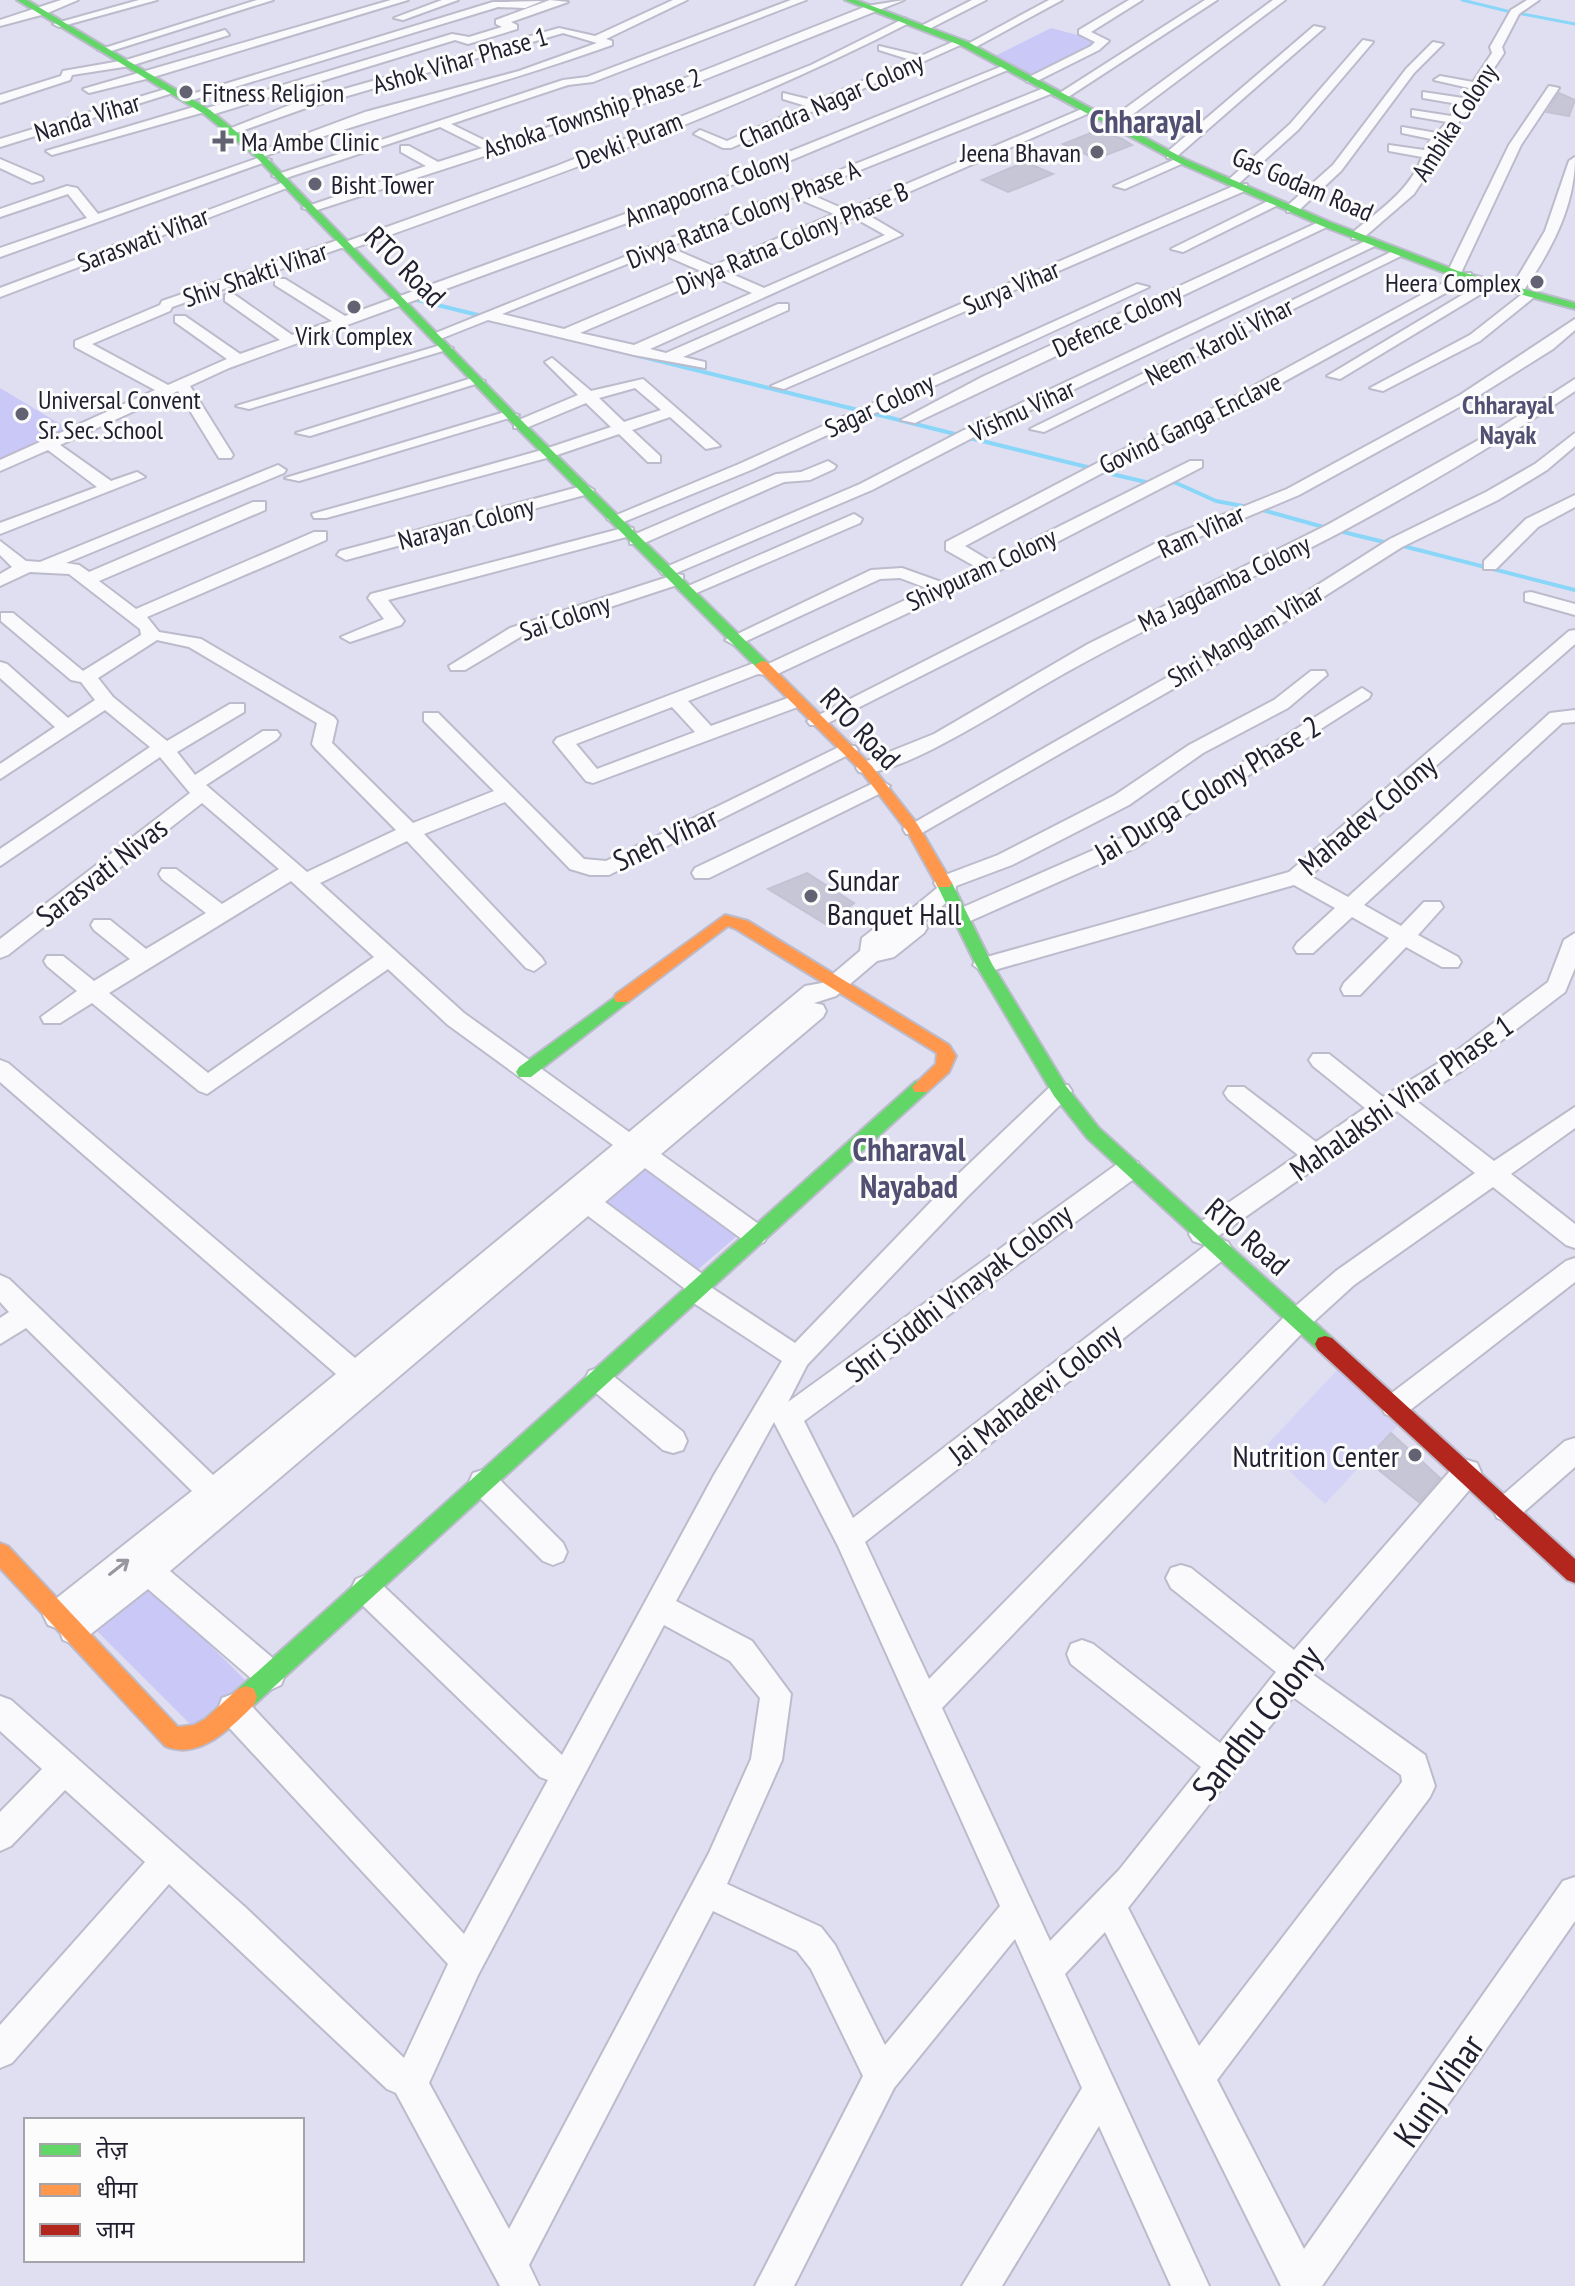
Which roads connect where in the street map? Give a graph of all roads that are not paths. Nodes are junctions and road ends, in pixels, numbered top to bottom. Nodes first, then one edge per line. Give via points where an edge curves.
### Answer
1 (73, 0) edge
2 (152, 0) edge
3 (268, 0) edge
4 (403, 0) edge
5 (453, 0) edge
6 (539, 0) edge
7 (555, 0) edge
8 (682, 0) edge
9 (801, 0) edge
10 (849, 0) edge
11 (899, 0) edge
12 (981, 0) edge
13 (1057, 0) edge
14 (1137, 0) edge
15 (1212, 0) edge
16 (1280, 0) edge
17 (1534, 0) edge
18 (33, 7) edge
19 (124, 8) junction
20 (874, 9) junction
21 (487, 18) dead end
22 (387, 22) dead end
23 (500, 22) junction
24 (0, 23) edge
25 (59, 24) junction
26 (159, 24) dead end
27 (914, 24) junction
28 (1318, 28) dead end
29 (615, 31) junction
30 (225, 33) dead end
31 (637, 37) dead end
32 (597, 39) junction
33 (1367, 42) dead end
34 (966, 44) junction
35 (1437, 44) dead end
36 (883, 48) dead end
37 (104, 50) junction
38 (923, 60) junction
39 (124, 63) junction
40 (868, 65) dead end
41 (1009, 67) junction
42 (67, 73) junction
43 (893, 73) junction
44 (145, 75) junction
45 (450, 78) dead end
46 (1031, 80) junction
47 (1440, 80) dead end
48 (832, 82) dead end
49 (0, 85) edge
50 (1476, 86) junction
51 (470, 88) junction
52 (1553, 88) dead end
53 (89, 89) dead end
54 (176, 90) junction
55 (854, 90) junction
56 (1055, 93) junction
57 (1427, 95) dead end
58 (787, 96) dead end
59 (0, 99) edge
60 (1465, 102) junction
61 (570, 104) dead end
62 (818, 106) junction
63 (204, 110) junction
64 (1088, 111) junction
65 (752, 112) dead end
66 (1416, 113) dead end
67 (595, 116) junction
68 (1454, 120) junction
69 (518, 121) dead end
70 (967, 122) junction
71 (440, 123) junction
72 (780, 123) junction
73 (1112, 124) junction
74 (232, 130) junction
75 (1406, 130) dead end
76 (542, 132) junction
77 (991, 132) dead end
78 (700, 134) dead end
79 (1440, 137) junction
80 (0, 143) edge
81 (1393, 148) dead end
82 (405, 149) dead end
83 (493, 149) junction
84 (52, 151) dead end
85 (1430, 155) junction
86 (262, 157) junction
87 (1177, 158) junction
88 (1575, 161) edge
89 (0, 163) edge
90 (437, 167) junction
91 (17, 171) junction
92 (0, 177) edge
93 (37, 180) dead end
94 (282, 181) junction
95 (1237, 185) junction
96 (1120, 186) dead end
97 (794, 192) junction
98 (1284, 206) junction
99 (309, 208) junction
100 (0, 213) edge
101 (850, 214) junction
102 (94, 218) junction
103 (1326, 224) junction
104 (52, 234) junction
105 (1365, 239) junction
106 (345, 244) junction
107 (658, 247) junction
108 (1178, 249) dead end
109 (0, 253) edge
110 (1400, 253) junction
111 (94, 258) junction
112 (715, 272) junction
113 (1460, 274) junction
114 (280, 282) dead end
115 (1492, 283) junction
116 (1142, 287) dead end
117 (1524, 292) junction
118 (0, 293) edge
119 (766, 294) junction
120 (230, 298) dead end
121 (402, 301) junction
122 (1575, 306) edge
123 (783, 307) dead end
124 (490, 316) junction
125 (180, 319) dead end
126 (344, 322) junction
127 (1575, 323) edge
128 (565, 334) junction
129 (291, 341) junction
130 (441, 342) junction
131 (634, 351) junction
132 (667, 358) junction
133 (238, 360) junction
134 (552, 362) dead end
135 (700, 365) dead end
136 (1335, 376) dead end
137 (477, 381) junction
138 (181, 383) junction
139 (1575, 384) edge
140 (779, 386) dead end
141 (1378, 388) dead end
142 (164, 389) junction
143 (589, 396) junction
144 (244, 406) dead end
145 (670, 412) junction
146 (516, 420) junction
147 (909, 420) dead end
148 (620, 427) junction
149 (1038, 429) dead end
150 (304, 433) dead end
151 (1575, 438) edge
152 (48, 443) junction
153 (712, 446) dead end
154 (548, 453) junction
155 (225, 455) dead end
156 (654, 459) dead end
157 (1196, 464) dead end
158 (0, 466) edge
159 (828, 466) dead end
160 (137, 477) dead end
161 (109, 488) junction
162 (586, 490) junction
163 (1575, 500) edge
164 (259, 506) dead end
165 (320, 514) dead end
166 (854, 519) dead end
167 (0, 529) edge
168 (626, 530) junction
169 (320, 536) dead end
170 (0, 546) edge
171 (346, 555) dead end
172 (1490, 565) dead end
173 (37, 566) junction
174 (988, 567) junction
175 (88, 579) junction
176 (678, 580) junction
177 (0, 581) edge
178 (942, 588) junction
179 (1531, 597) dead end
180 (1575, 610) edge
181 (134, 616) junction
182 (7, 617) dead end
183 (1575, 635) edge
184 (163, 636) dead end
185 (350, 637) dead end
186 (734, 640) junction
187 (458, 666) dead end
188 (0, 668) edge
189 (763, 670) junction
190 (1318, 675) dead end
191 (87, 677) junction
192 (1362, 694) dead end
193 (676, 700) junction
194 (106, 701) junction
195 (796, 701) junction
196 (237, 708) dead end
197 (1575, 716) edge
198 (431, 717) dead end
199 (817, 721) junction
200 (68, 728) junction
201 (708, 734) junction
202 (270, 735) dead end
203 (163, 749) junction
204 (848, 750) junction
205 (866, 768) junction
206 (0, 773) edge
207 (880, 786) junction
208 (198, 789) junction
209 (508, 793) junction
210 (913, 829) junction
211 (410, 832) junction
212 (0, 859) edge
213 (702, 873) dead end
214 (169, 874) dead end
215 (298, 876) junction
216 (1296, 877) junction
217 (946, 886) junction
218 (1351, 906) junction
219 (1432, 907) dead end
220 (221, 914) junction
221 (960, 917) junction
222 (102, 925) dead end
223 (1403, 937) junction
224 (1575, 940) edge
225 (1305, 948) dead end
226 (0, 950) edge
227 (388, 958) junction
228 (145, 960) junction
229 (55, 961) dead end
230 (1450, 962) dead end
231 (534, 963) dead end
232 (984, 965) junction
233 (832, 987) junction
234 (1352, 989) dead end
235 (91, 993) junction
236 (52, 1017) dead end
237 (1321, 1060) dead end
238 (0, 1069) edge
239 (525, 1072) junction
240 (1060, 1091) junction
241 (1236, 1093) dead end
242 (1390, 1104) junction
243 (1575, 1116) edge
244 (637, 1151) junction
245 (1315, 1155) junction
246 (1129, 1169) junction
247 (1494, 1174) junction
248 (582, 1197) junction
249 (755, 1235) junction
250 (1575, 1238) edge
251 (1211, 1241) junction
252 (1575, 1268) edge
253 (0, 1286) edge
254 (697, 1288) junction
255 (27, 1313) junction
256 (1299, 1319) junction
257 (0, 1333) edge
258 (786, 1351) dead end
259 (598, 1379) junction
260 (361, 1380) junction
261 (1395, 1406) junction
262 (780, 1411) junction
263 (673, 1441) dead end
264 (1575, 1450) edge
265 (1467, 1472) junction
266 (483, 1482) junction
267 (212, 1492) junction
268 (1507, 1509) junction
269 (849, 1538) junction
270 (170, 1539) junction
271 (553, 1552) dead end
272 (0, 1553) edge
273 (149, 1571) junction
274 (1575, 1573) edge
275 (1181, 1578) dead end
276 (366, 1589) junction
277 (658, 1607) junction
278 (65, 1622) junction
279 (1082, 1654) dead end
280 (1293, 1673) junction
281 (270, 1675) junction
282 (924, 1705) junction
283 (233, 1709) junction
284 (0, 1711) edge
285 (1222, 1764) junction
286 (551, 1766) dead end
287 (63, 1769) junction
288 (0, 1835) edge
289 (167, 1862) junction
290 (706, 1891) junction
291 (1575, 1893) edge
292 (1109, 1905) junction
293 (1017, 1911) junction
294 (456, 1950) dead end
295 (1044, 1971) junction
296 (0, 2051) edge
297 (882, 2076) junction
298 (1197, 2077) junction
299 (407, 2078) junction
300 (1100, 2092) junction
301 (515, 2276) edge
302 (1301, 2285) edge
303 (774, 2286) edge
304 (981, 2286) edge
305 (1190, 2286) edge

1 - 18 street
2 - 19 street
3 - 37 street
4 - 44 street
5 - 22 street
6 - 54 street, Nanda Vihar via 497,4
7 - 23 street via 563,2
8 - 29 street
9 - 71 street, Saraswati Vihar via 589,80 567,82
10 - 20 street, Gas Godam Road
11 - 20 street, Ashoka Township Phase 2
12 - 27 street, Devki Puram
13 - 34 street, Chandra Nagar Colony
14 - 46 street via 1083,32 1103,41 1095,48
15 - 56 street, Divya Ratna Colony Phase A
16 - 73 street
17 - 50 street, Ambika Colony via 1515,12 1496,47 1498,53
18 - 24 street
18 - 25 street, RTO Road
19 - 25 street
19 - 26 street
20 - 27 street, Gas Godam Road
20 - 67 street, Ashoka Township Phase 2
21 - 23 street
23 - 63 street via 513,27 468,41 456,36
25 - 37 street, RTO Road
27 - 34 street, Gas Godam Road
27 - 106 street, Devki Puram via 558,170
28 - 87 street
29 - 31 street
29 - 32 street
30 - 39 street
32 - 51 street via 608,43
32 - 74 street, Ashok Vihar Phase 1 via 563,30
33 - 95 street, Surya Vihar
34 - 38 street, Chandra Nagar Colony
34 - 41 street, Gas Godam Road
35 - 98 street via 1410,71 1337,168
36 - 38 street
37 - 39 street, RTO Road
38 - 43 street, Chandra Nagar Colony
39 - 42 street
39 - 44 street, RTO Road
40 - 43 street
41 - 46 street, Gas Godam Road
41 - 121 street, Annapoorna Colony via 729,181
42 - 49 street via 69,65
42 - 59 street via 66,78
43 - 55 street, Chandra Nagar Colony
44 - 53 street
44 - 54 street, RTO Road
45 - 51 street
46 - 56 street, Gas Godam Road
47 - 50 street
48 - 55 street
50 - 60 street, Ambika Colony
51 - 86 street via 369,115
52 - 113 street via 1515,145
54 - 63 street, RTO Road
54 - 80 street, Nanda Vihar
55 - 62 street, Chandra Nagar Colony
56 - 64 street, Gas Godam Road
56 - 70 street, Divya Ratna Colony Phase A
57 - 60 street
58 - 62 street
60 - 68 street, Ambika Colony
61 - 67 street
62 - 72 street, Chandra Nagar Colony
63 - 74 street, RTO Road
63 - 84 street
64 - 73 street, Gas Godam Road
64 - 101 street, Divya Ratna Colony Phase B
65 - 72 street
66 - 68 street
67 - 76 street, Ashoka Township Phase 2
68 - 79 street, Ambika Colony
69 - 76 street
70 - 77 street
70 - 97 street, Divya Ratna Colony Phase A
71 - 83 street
71 - 94 street, Saraswati Vihar
72 - 78 street, Chandra Nagar Colony via 727,145
73 - 87 street, Gas Godam Road
74 - 86 street, RTO Road
75 - 79 street
76 - 83 street, Ashoka Township Phase 2
79 - 85 street, Ambika Colony
81 - 85 street
82 - 90 street
83 - 90 street, Ashoka Township Phase 2
85 - 105 street, Ambika Colony via 1409,191
86 - 94 street, RTO Road
86 - 102 street
87 - 95 street, Gas Godam Road
87 - 96 street
88 - 117 street via 1565,180 1560,211
89 - 91 street
90 - 99 street, Ashoka Township Phase 2
91 - 92 street
91 - 93 street
94 - 99 street, RTO Road
94 - 111 street, Saraswati Vihar
95 - 98 street, Gas Godam Road
95 - 140 street, Surya Vihar
97 - 101 street
97 - 107 street, Divya Ratna Colony Phase A
98 - 103 street, Gas Godam Road
98 - 108 street
99 - 106 street, RTO Road
100 - 102 street via 67,190
101 - 112 street, Divya Ratna Colony Phase B
101 - 119 street via 895,235
102 - 104 street
103 - 105 street, Gas Godam Road
103 - 147 street, Defence Colony
104 - 109 street
104 - 111 street
105 - 110 street, Gas Godam Road
105 - 176 street, Vishnu Vihar
106 - 121 street, RTO Road
106 - 142 street, Shiv Shakti Vihar via 166,306 80,344
107 - 112 street
107 - 124 street, Divya Ratna Colony Phase A
110 - 113 street, Gas Godam Road
110 - 149 street, Neem Karoli Vihar
111 - 118 street, Saraswati Vihar
112 - 119 street
112 - 128 street, Divya Ratna Colony Phase B
113 - 115 street, Gas Godam Road
113 - 174 street, Govind Ganga Enclave via 1279,380 952,546
114 - 126 street
115 - 117 street, Gas Godam Road
115 - 136 street
116 - 168 street, Sagar Colony via 745,467
117 - 122 street, Gas Godam Road
117 - 141 street via 1475,338
119 - 131 street
120 - 129 street
121 - 126 street, Annapoorna Colony
121 - 130 street, RTO Road
123 - 132 street
124 - 128 street
124 - 130 street, Divya Ratna Colony Phase A
125 - 133 street
126 - 129 street, Annapoorna Colony
127 - 199 street, Ram Vihar via 1465,398 1293,492 1174,541
128 - 131 street
129 - 133 street, Annapoorna Colony
130 - 137 street, RTO Road
130 - 144 street, Divya Ratna Colony Phase A
131 - 132 street
132 - 135 street
133 - 138 street, Annapoorna Colony
134 - 143 street
137 - 146 street, RTO Road
137 - 150 street
138 - 142 street, Annapoorna Colony
138 - 155 street
139 - 205 street, Ma Jagdamba Colony via 1504,432 1335,528 1094,648 941,738
142 - 152 street, Annapoorna Colony
143 - 145 street via 638,382
143 - 146 street
143 - 148 street
145 - 148 street
145 - 153 street
146 - 154 street, RTO Road
146 - 173 street via 285,474
148 - 154 street
148 - 156 street
151 - 210 street, Shri Manglam Vihar via 1541,467 1492,496 1396,543 1226,651
152 - 158 street, Annapoorna Colony
152 - 161 street
154 - 162 street, RTO Road
154 - 165 street
157 - 174 street, Shivpuram Colony
159 - 168 street
160 - 161 street
161 - 167 street
162 - 168 street, RTO Road
162 - 171 street, Narayan Colony
163 - 172 street via 1532,523
164 - 175 street
166 - 176 street
168 - 176 street, RTO Road
168 - 185 street via 377,598 395,621
169 - 181 street
170 - 173 street
173 - 175 street via 73,569
173 - 177 street
174 - 178 street, Shivpuram Colony
175 - 181 street
176 - 186 street, RTO Road
176 - 187 street, Sai Colony via 516,632
178 - 186 street via 902,573 877,574
178 - 189 street, Shivpuram Colony
179 - 180 street
181 - 191 street via 149,627 150,637
182 - 191 street via 78,676
183 - 216 street, Mahadev Colony
184 - 211 street via 195,643 327,721 322,744
186 - 189 street, RTO Road
188 - 200 street
189 - 193 street, Shivpuram Colony
189 - 195 street, RTO Road
190 - 217 street via 1281,704 1196,749 1122,800
191 - 194 street
192 - 221 street, Jai Durga Colony Phase 2 via 1128,843
193 - 201 street
193 - 201 street, Shivpuram Colony via 564,742 593,777
194 - 200 street
194 - 203 street
195 - 199 street, RTO Road
195 - 201 street
196 - 203 street
197 - 218 street via 1557,717
198 - 209 street, Sneh Vihar
199 - 204 street, RTO Road
200 - 206 street
202 - 208 street, Sarasvati Nivas
203 - 208 street
203 - 212 street
204 - 205 street, RTO Road
204 - 209 street, Sneh Vihar via 609,868 577,864
205 - 207 street, RTO Road
207 - 210 street, RTO Road
207 - 213 street
208 - 215 street
208 - 226 street, Sarasvati Nivas
209 - 211 street
210 - 217 street, RTO Road
211 - 215 street
211 - 231 street
214 - 220 street
215 - 220 street
215 - 227 street
216 - 218 street
216 - 232 street, Mahadev Colony
217 - 221 street, RTO Road
217 - 233 street via 900,930 886,952 871,954
218 - 223 street
218 - 225 street
219 - 223 street
220 - 228 street
221 - 232 street, RTO Road
222 - 228 street
223 - 230 street
223 - 234 street
224 - 242 street, Mahalakshi Vihar Phase 1 via 1557,986 1455,1064
227 - 235 street via 207,1085
227 - 239 street
228 - 235 street
229 - 235 street
232 - 240 street, RTO Road
233 - 239 street via 742,925 725,920
233 - 244 street via 827,1000
233 - 249 street via 947,1056 943,1067
235 - 236 street
237 - 242 street
238 - 260 street
239 - 244 street
240 - 246 street, RTO Road
240 - 262 street via 798,1357
241 - 245 street
242 - 245 street, Mahalakshi Vihar Phase 1
242 - 247 street
243 - 247 street
244 - 248 street
244 - 249 street
245 - 251 street, Mahalakshi Vihar Phase 1
246 - 251 street, RTO Road
246 - 262 street, Shri Siddhi Vinayak Colony
247 - 250 street
247 - 256 street via 1345,1278
248 - 254 street
248 - 260 street
249 - 254 street
251 - 256 street, RTO Road
251 - 269 street, Jai Mahadevi Colony
252 - 261 street
253 - 255 street
254 - 258 street
254 - 259 street
255 - 257 street
255 - 267 street
256 - 261 street, RTO Road
256 - 282 street
259 - 263 street
259 - 266 street
260 - 267 street
260 - 270 street
261 - 265 street, RTO Road
262 - 269 street
262 - 277 street
264 - 268 street
265 - 268 street, RTO Road
265 - 280 street, Sandhu Colony
266 - 271 street
266 - 276 street
267 - 270 street
268 - 274 street, RTO Road
269 - 282 street
270 - 273 street
278 -> 270 street
272 - 278 street
273 - 278 street
273 - 281 street
275 - 280 street
276 - 281 street
276 - 286 street
277 - 290 street via 741,1651 776,1694 766,1760
277 - 299 street via 466,1963 415,2073
278 - 283 street via 173,1738 205,1734
279 - 285 street
280 - 285 street, Sandhu Colony
280 - 298 street via 1414,1766 1419,1786
281 - 283 street
282 - 293 street
283 - 294 street
284 - 287 street
285 - 292 street, Sandhu Colony
287 - 288 street
287 - 289 street
289 - 296 street
289 - 299 street via 399,2077
290 - 297 street via 809,1939
290 - 301 street
291 - 302 street, Kunj Vihar
292 - 295 street, Sandhu Colony
292 - 298 street
293 - 295 street
293 - 297 street
295 - 300 street
297 - 303 street
298 - 302 street
299 - 301 street
300 - 304 street
300 - 305 street

